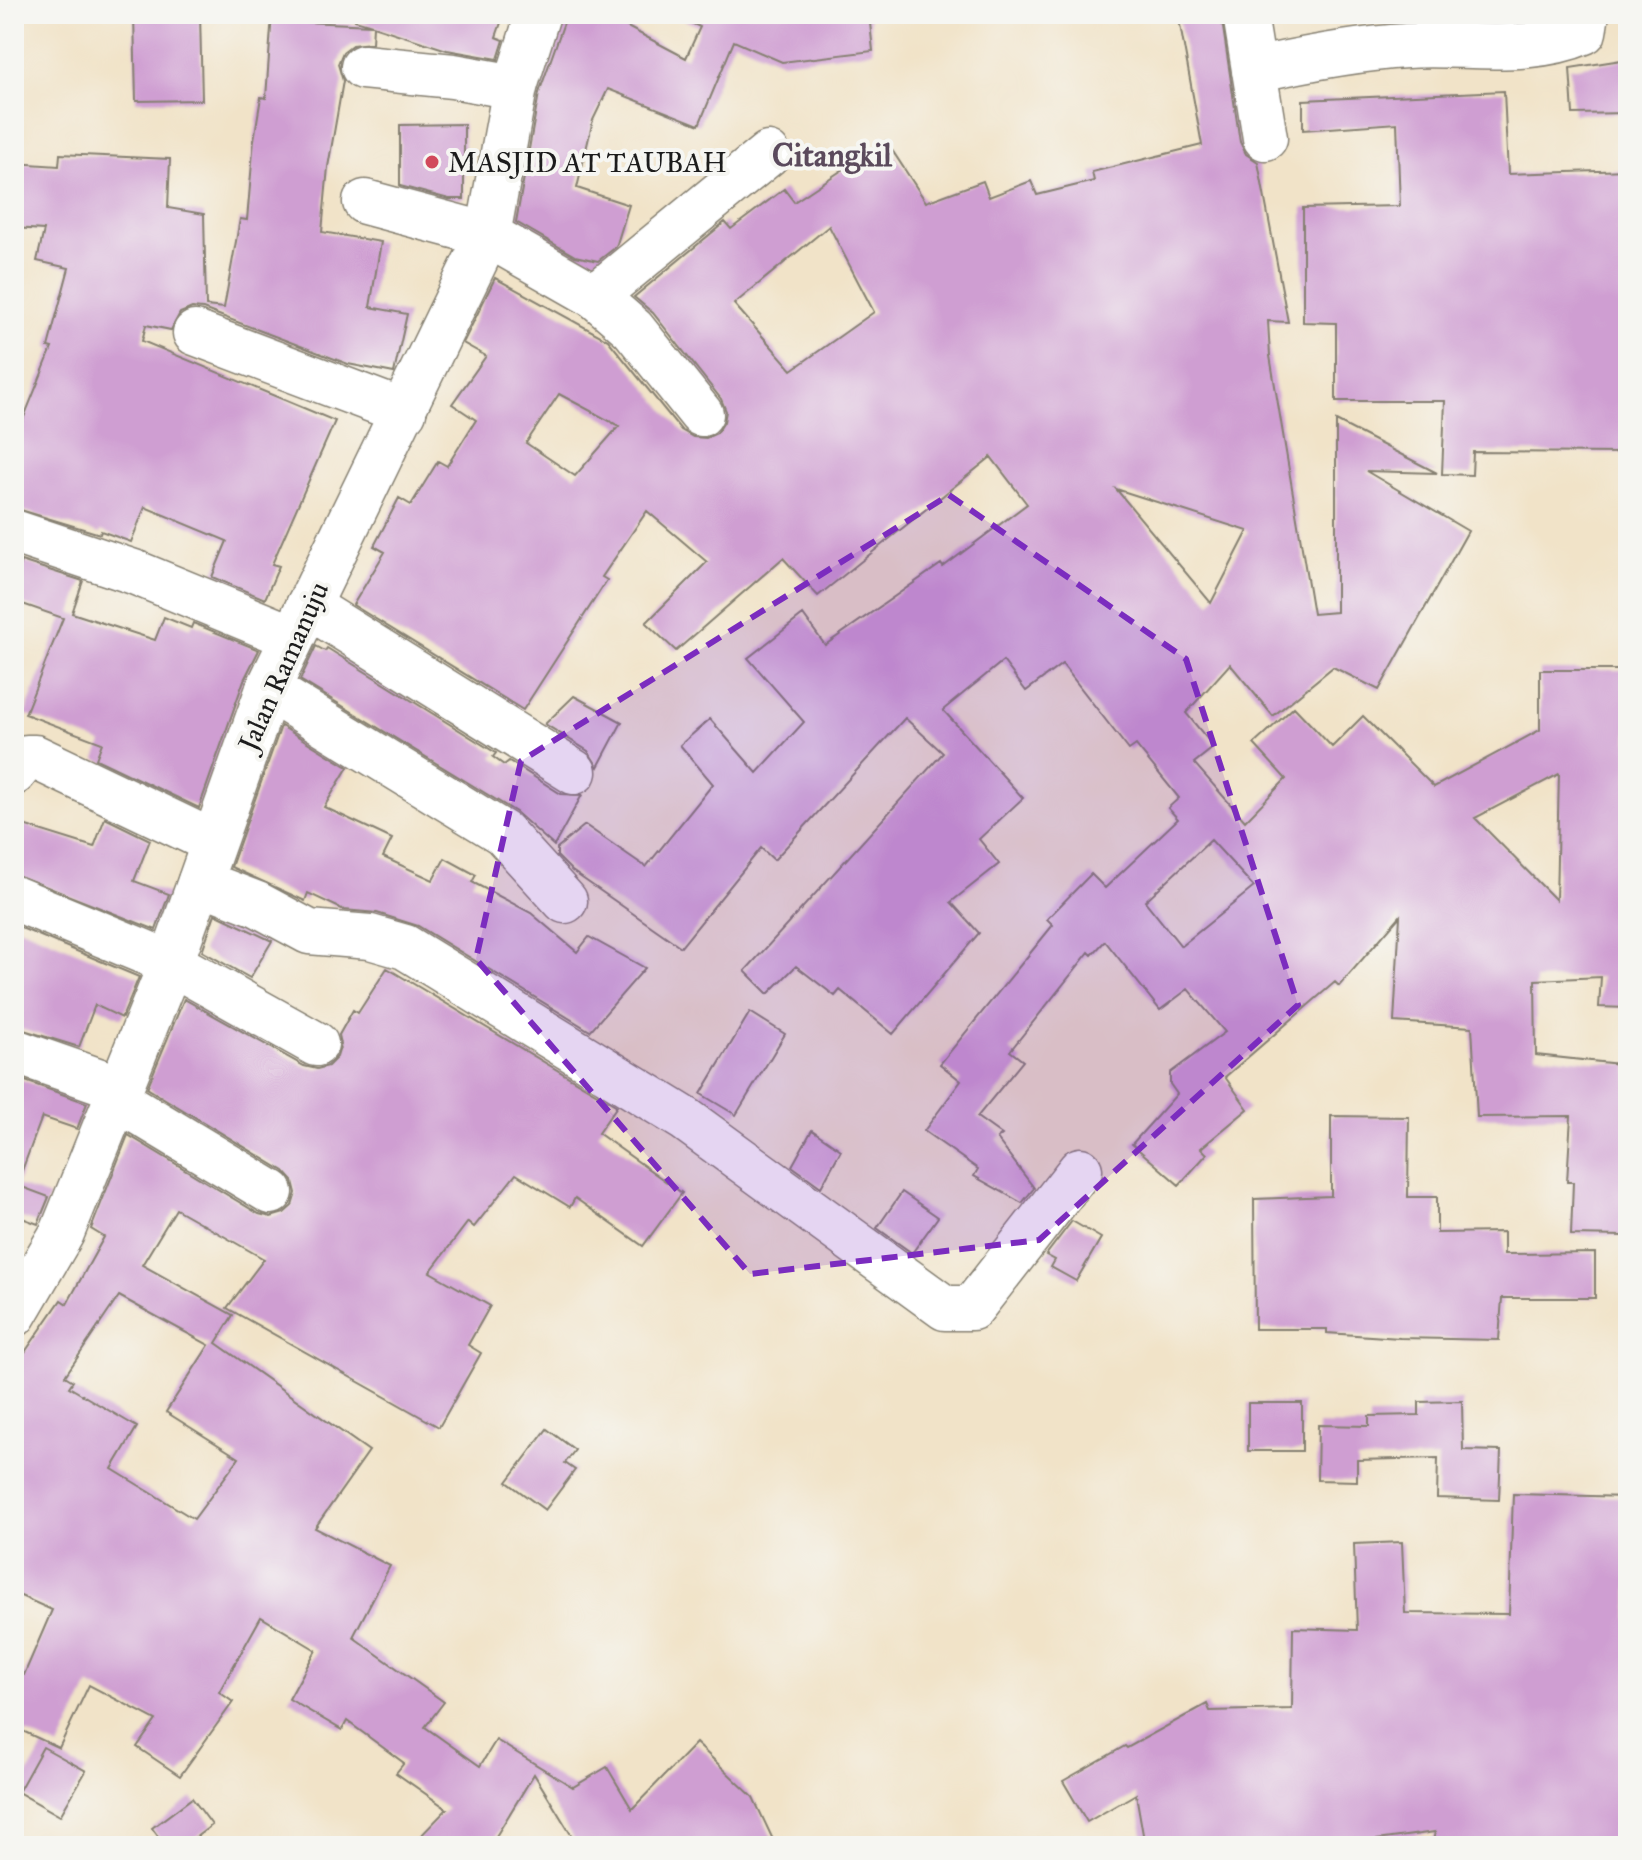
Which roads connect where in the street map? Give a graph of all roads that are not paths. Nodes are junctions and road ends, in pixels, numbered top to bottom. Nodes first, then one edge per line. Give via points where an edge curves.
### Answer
1 (538, 14) edge
2 (1245, 14) edge
3 (1587, 14) edge
4 (363, 67) dead end
5 (1254, 70) junction
6 (515, 87) junction
7 (1265, 138) dead end
8 (768, 154) dead end
9 (365, 202) dead end
10 (488, 235) junction
11 (595, 296) junction
12 (195, 333) dead end
13 (404, 412) junction
14 (701, 414) dead end
15 (14, 532) edge
16 (300, 622) junction
17 (268, 689) junction
18 (574, 772) dead end
19 (14, 773) edge
20 (206, 862) junction
21 (14, 898) edge
22 (565, 901) dead end
23 (171, 963) junction
24 (316, 1044) dead end
25 (14, 1051) edge
26 (117, 1093) junction
27 (1080, 1170) dead end
28 (271, 1192) dead end
29 (14, 1315) edge

1 - 6 street, Jalan Ramanuju
2 - 5 street
3 - 5 street via 1584,32 1568,39 1407,46 1319,55
4 - 6 street
5 - 7 street
6 - 10 street, Jalan Ramanuju
8 - 11 street
9 - 10 street
10 - 11 street
10 - 13 street, Jalan Ramanuju
11 - 14 street via 633,329
12 - 13 street
13 - 16 street, Jalan Ramanuju
15 - 16 street
16 - 17 street, Jalan Ramanuju
16 - 18 street
17 - 20 street, Jalan Ramanuju
17 - 22 street via 503,833
19 - 20 street via 27,757 35,757
20 - 23 street, Jalan Ramanuju
20 - 27 street via 257,904 309,932 370,937 405,947 685,1119 945,1308 972,1308
21 - 23 street
23 - 24 street
23 - 26 street, Jalan Ramanuju
25 - 26 street
26 - 28 street
26 - 29 street, Jalan Ramanuju via 62,1233

